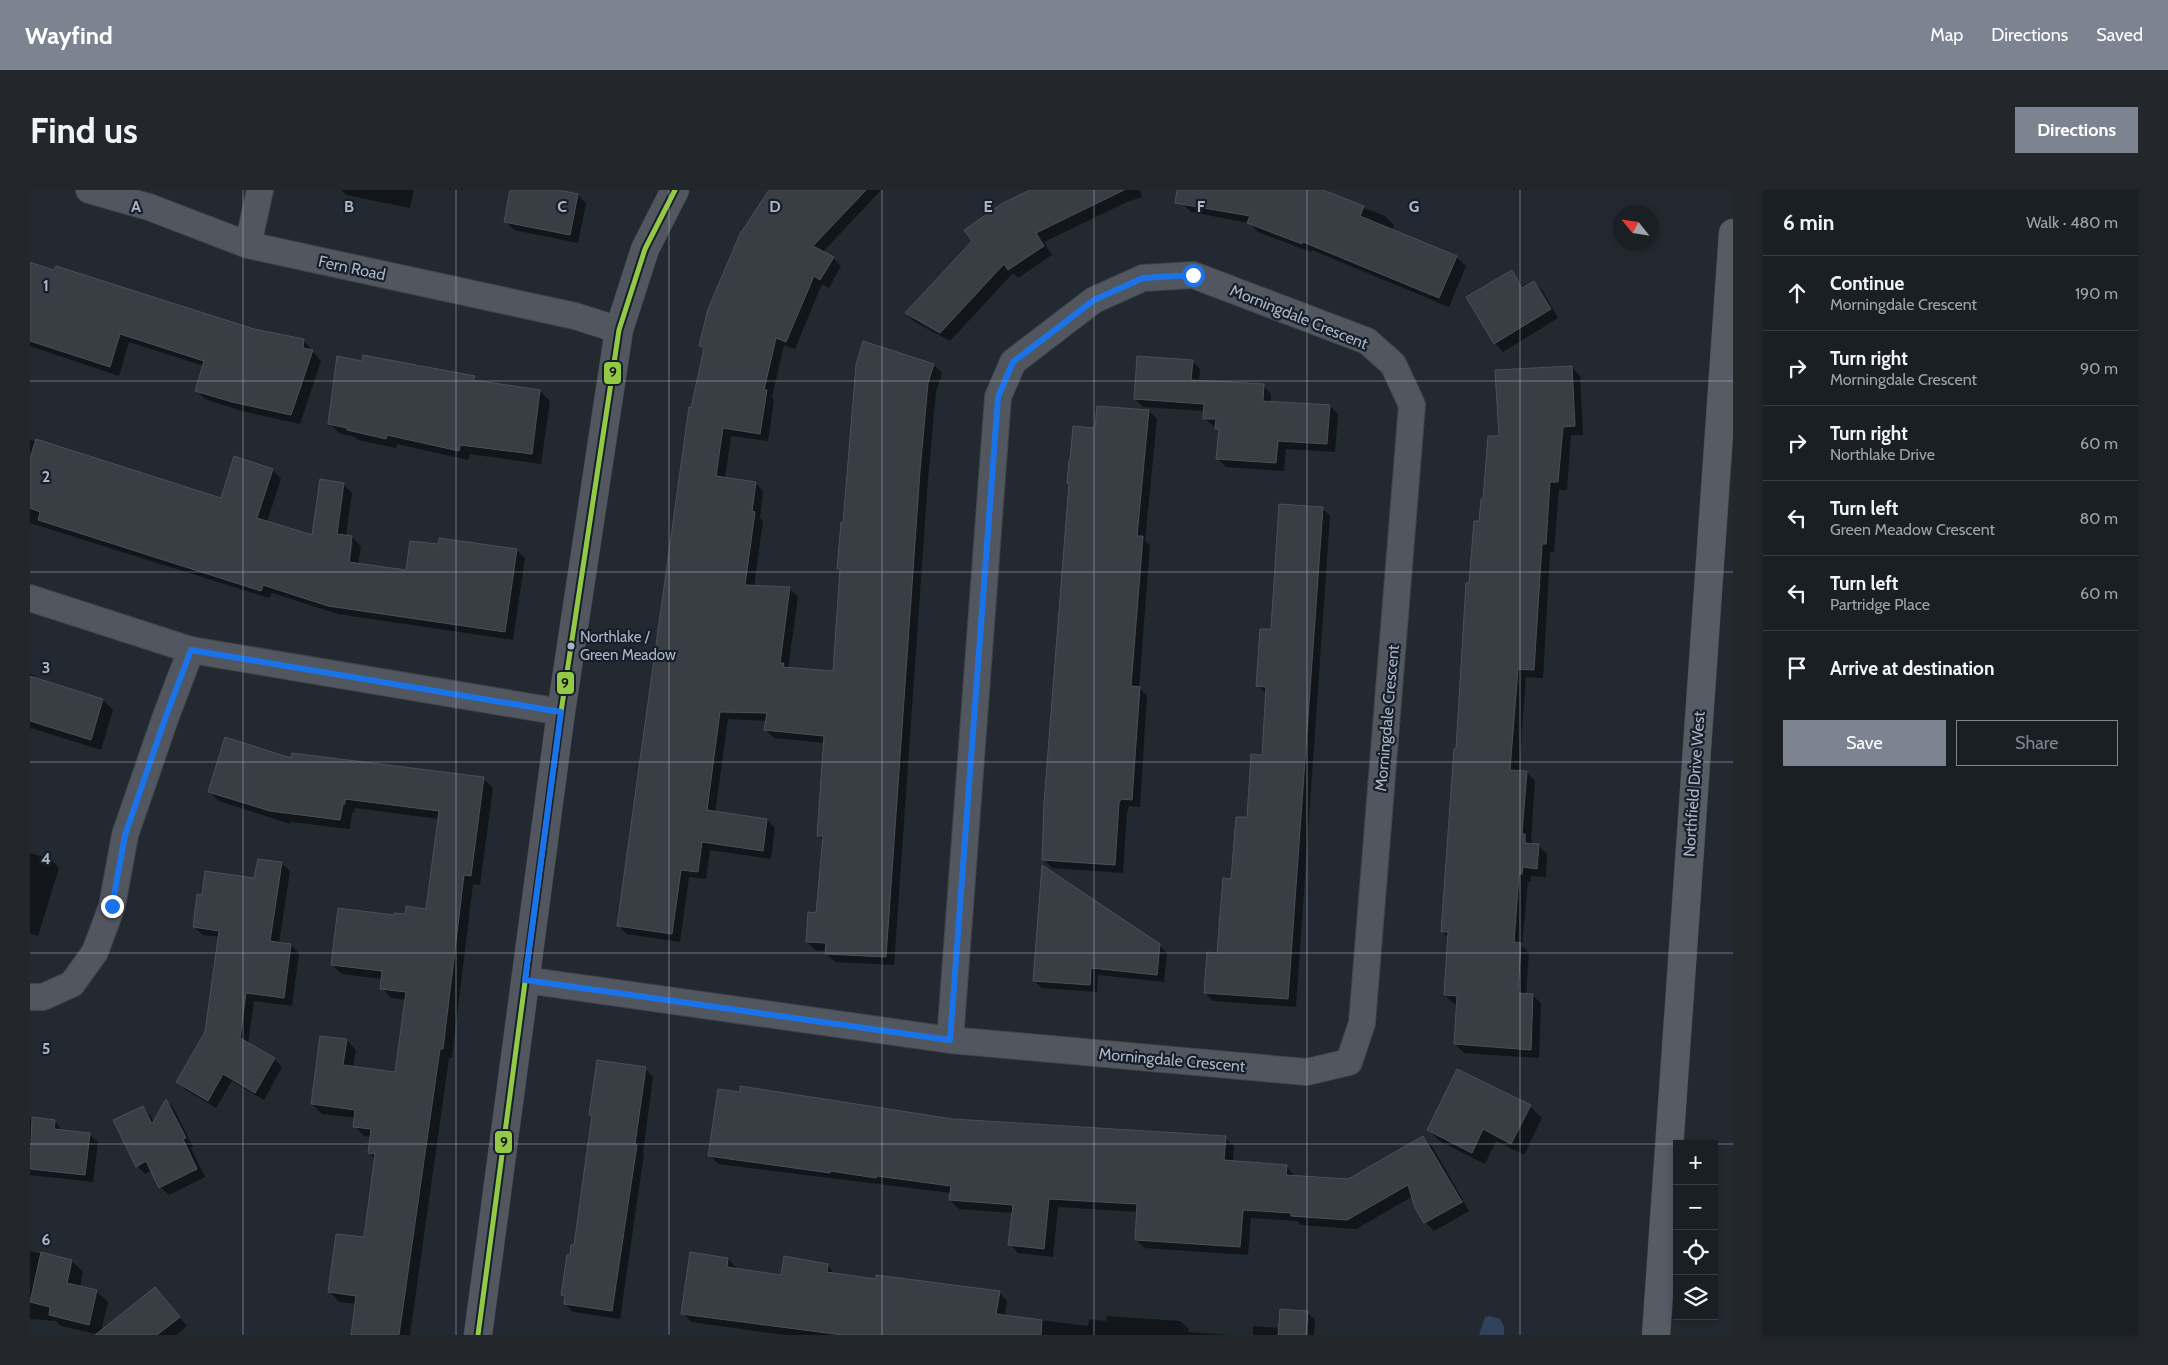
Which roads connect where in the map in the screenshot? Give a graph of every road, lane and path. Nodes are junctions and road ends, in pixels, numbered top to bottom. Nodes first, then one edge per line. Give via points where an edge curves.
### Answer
1 (89, 190) edge
2 (260, 190) edge
3 (675, 190) edge
4 (1733, 233) edge
5 (248, 245) junction
6 (619, 330) junction
7 (30, 598) edge
8 (191, 650) junction
9 (561, 712) junction
10 (525, 980) junction
11 (30, 997) edge
12 (950, 1040) junction
13 (478, 1335) edge
14 (1656, 1335) edge

1 - 5 street, Fern Road via 149,207
2 - 5 street
3 - 6 street via 645,249
4 - 14 main road, Northfield Drive West
5 - 6 street, Fern Road via 575,316
6 - 9 street
7 - 8 street
8 - 9 street
8 - 11 street via 125,835 112,906 95,952 72,984 43,997
9 - 10 street
10 - 12 street, Morningdale Crescent
10 - 13 street
12 - 12 street, Morningdale Crescent via 1307,1072 1349,1062 1362,1023 1412,405 1393,364 1367,341 1193,275 1143,278 1094,300 1013,362 998,397

